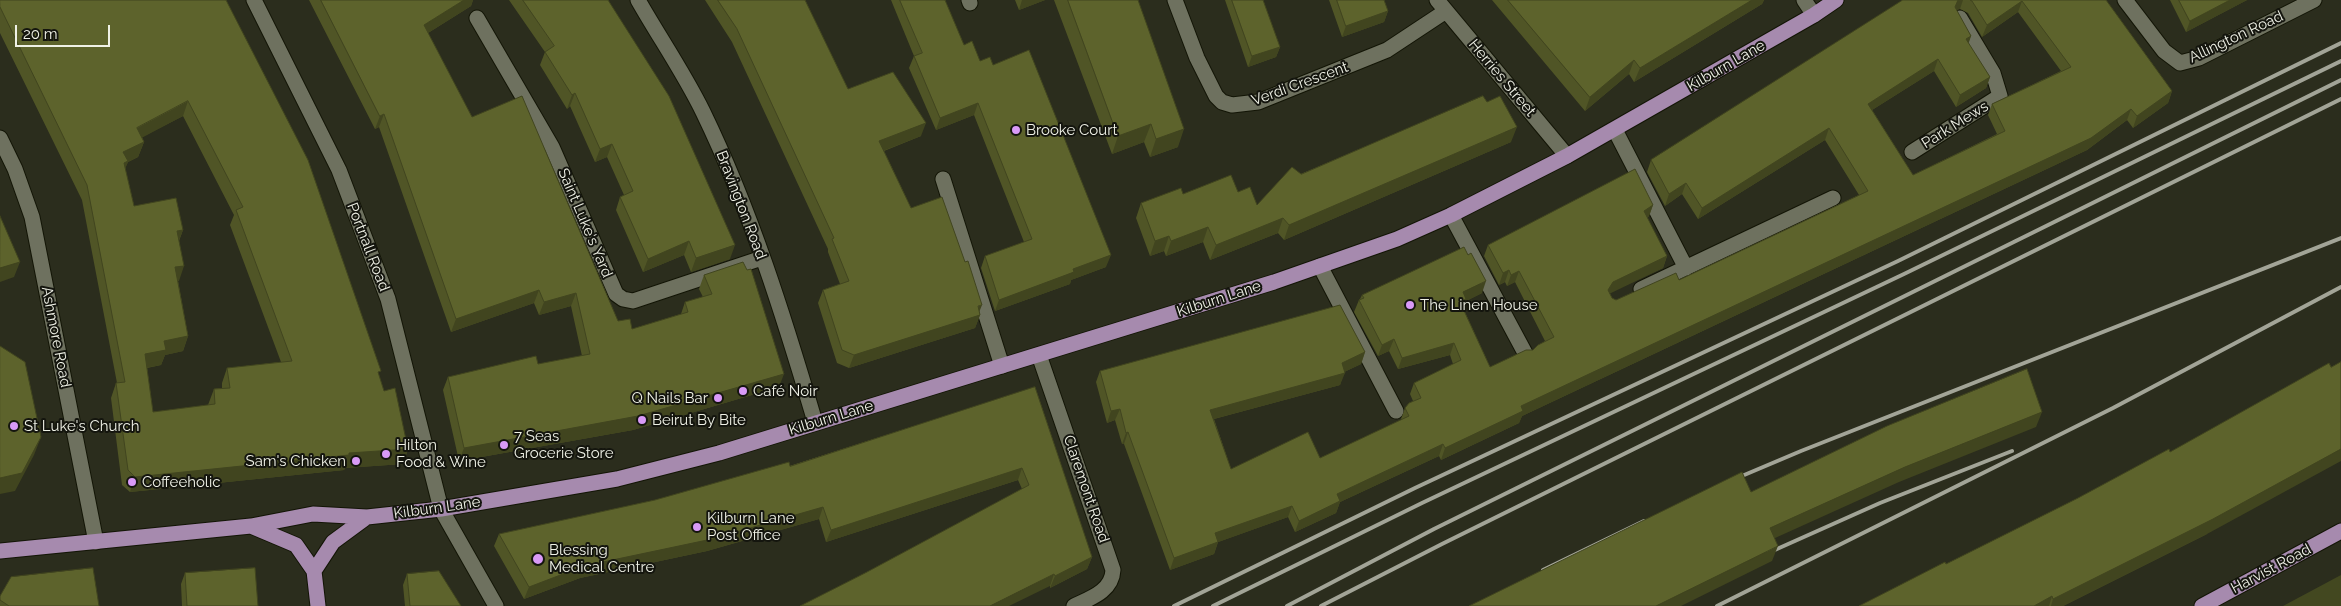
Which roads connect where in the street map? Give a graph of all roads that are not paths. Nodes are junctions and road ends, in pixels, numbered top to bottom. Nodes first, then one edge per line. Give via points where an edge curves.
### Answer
1 (254, 0) edge
2 (638, 0) edge
3 (1175, 0) edge
4 (1804, 0) edge
5 (1836, 0) edge
6 (2125, 0) edge
7 (2314, 0) edge
8 (1442, 6) edge
9 (1814, 15) junction
10 (477, 18) dead end
11 (1960, 18) edge
12 (1615, 130) junction
13 (0, 138) edge
14 (1912, 152) dead end
15 (1567, 156) junction
16 (943, 179) dead end
17 (1833, 198) dead end
18 (1451, 215) junction
19 (762, 258) junction
20 (1320, 266) junction
21 (1686, 268) junction
22 (1629, 295) edge
23 (1525, 353) edge
24 (1038, 355) junction
25 (1002, 366) junction
26 (1396, 411) dead end
27 (815, 422) junction
28 (441, 508) junction
29 (367, 517) junction
30 (251, 526) junction
31 (2341, 531) edge
32 (96, 542) junction
33 (3, 555) edge
34 (314, 570) junction
35 (318, 606) edge
36 (496, 606) edge
37 (1074, 606) edge
38 (2202, 606) edge

1 - 28 street, Portnall Road via 339,170 388,299
2 - 19 street, Bravington Road via 702,110
3 - 8 street, Verdi Crescent via 1216,96 1232,105 1258,102 1387,50
4 - 9 street
5 - 9 main road, Kilburn Lane
6 - 7 street, Allington Road via 2164,51 2180,63 2199,58
8 - 15 street, Herries Street
9 - 12 main road, Kilburn Lane
10 - 19 street, Saint Luke's Yard via 552,147 616,294 633,301
11 - 14 street, Park Mews via 1993,72 2000,96
12 - 15 main road, Kilburn Lane
12 - 21 street
13 - 32 street, Ashmore Road via 32,217
15 - 18 main road, Kilburn Lane
16 - 25 street
17 - 21 street
18 - 20 main road, Kilburn Lane
18 - 23 street
19 - 27 street, Bravington Road
20 - 24 main road, Kilburn Lane
20 - 26 street
21 - 22 street
24 - 25 main road, Kilburn Lane
24 - 37 street, Claremont Road via 1113,570 1113,578 1099,594
25 - 27 main road, Kilburn Lane
27 - 28 main road, Kilburn Lane via 719,453 633,475
28 - 29 main road, Kilburn Lane
28 - 36 street
29 - 30 main road, Kilburn Lane via 313,514
29 - 34 main road via 333,542
30 - 32 main road, Kilburn Lane
30 - 34 main road via 296,545
31 - 38 main road, Harvist Road
32 - 33 main road, Kilburn Lane
34 - 35 main road

